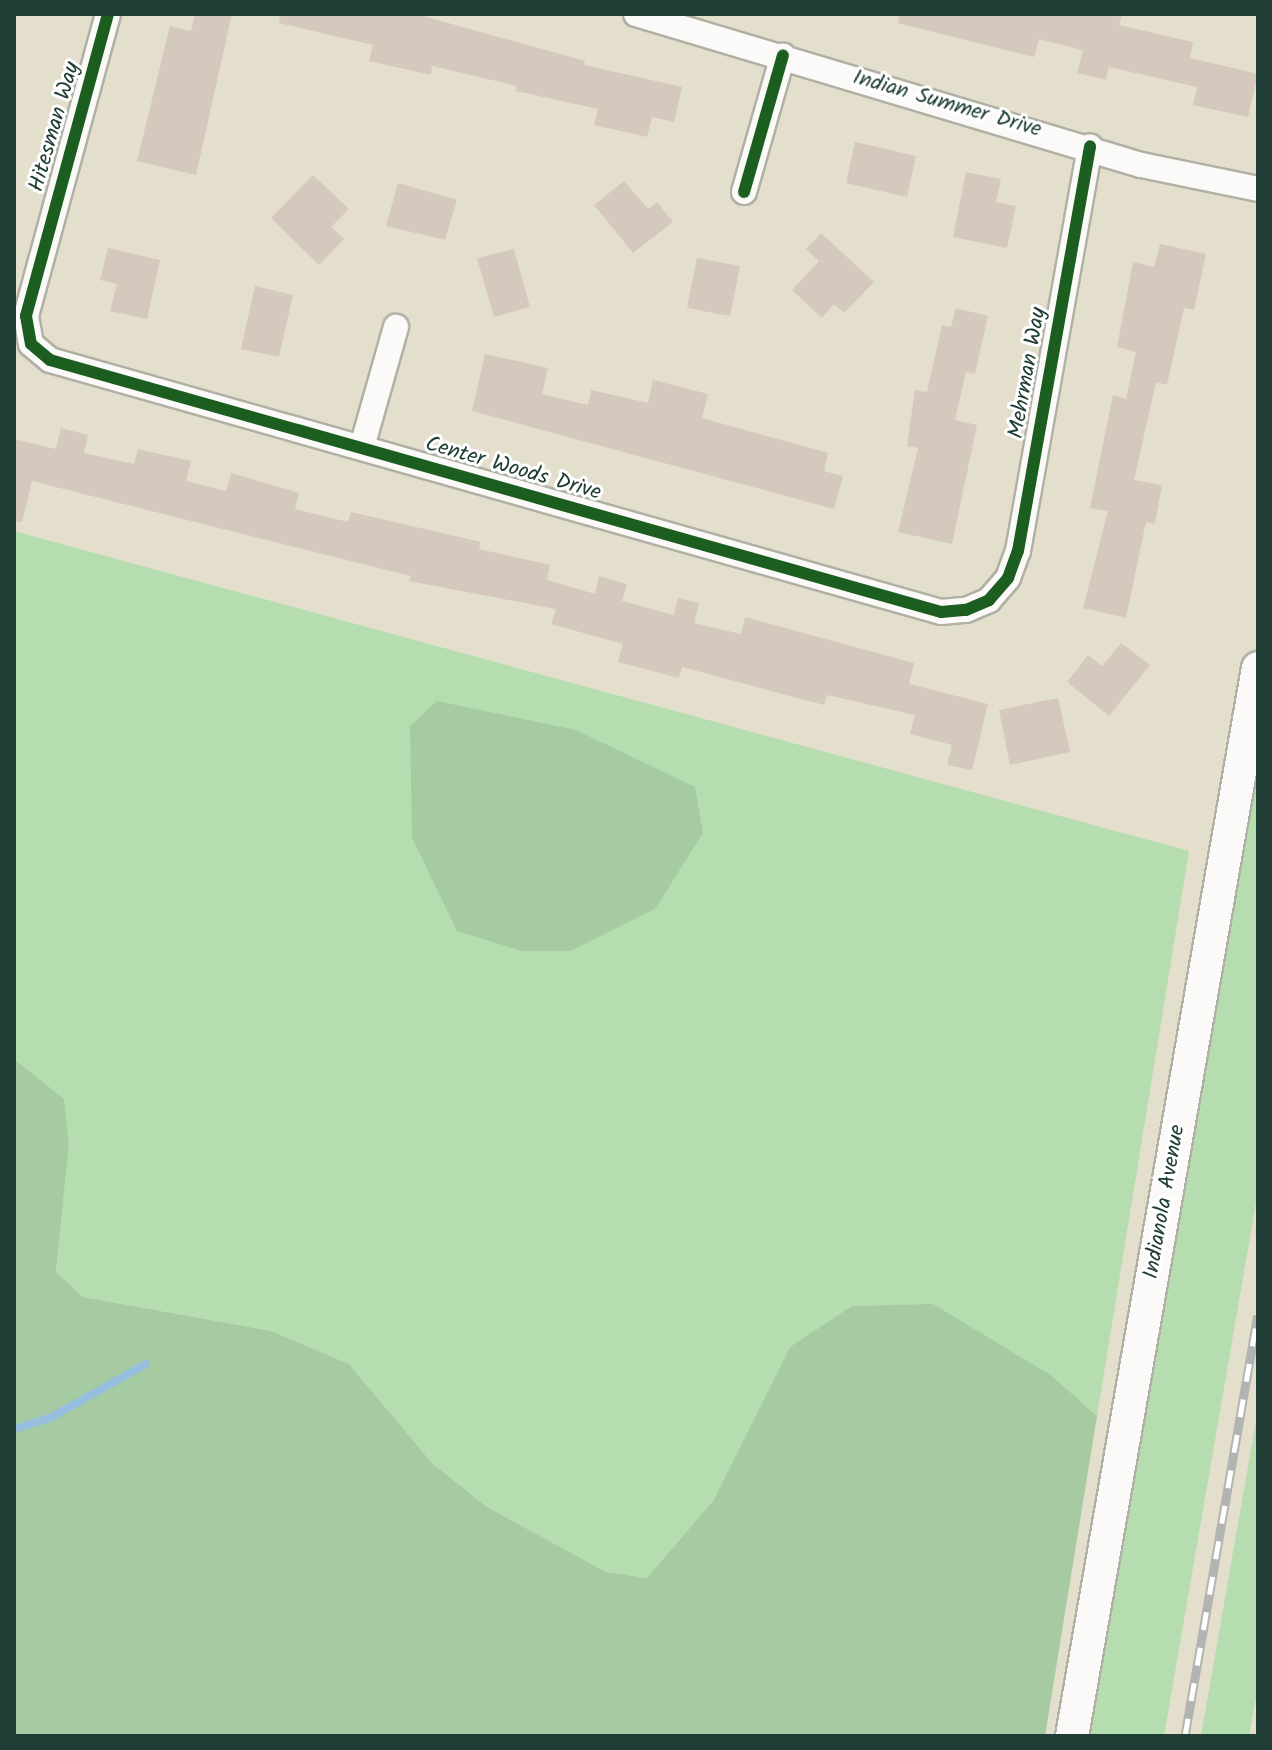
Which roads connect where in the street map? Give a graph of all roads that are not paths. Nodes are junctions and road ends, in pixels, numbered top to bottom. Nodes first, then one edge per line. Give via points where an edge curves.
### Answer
1 (108, 14) edge
2 (636, 14) edge
3 (783, 55) junction
4 (1090, 146) junction
5 (1258, 189) edge
6 (744, 192) dead end
7 (396, 327) dead end
8 (31, 344) joint
9 (362, 447) junction
10 (989, 600) joint
11 (1258, 668) edge
12 (1072, 1736) edge

1 - 8 street, Hitesman Way via 31,288 26,316
2 - 3 street, Indian Summer Drive
3 - 4 street, Indian Summer Drive
3 - 6 street
4 - 5 street, Indian Summer Drive via 1141,165
4 - 10 street, Mehrman Way via 1018,551 1008,578
7 - 9 street
8 - 9 street, Center Woods Drive via 73,370
9 - 10 street, Center Woods Drive via 941,612 966,610
11 - 12 main road, Indianola Avenue

